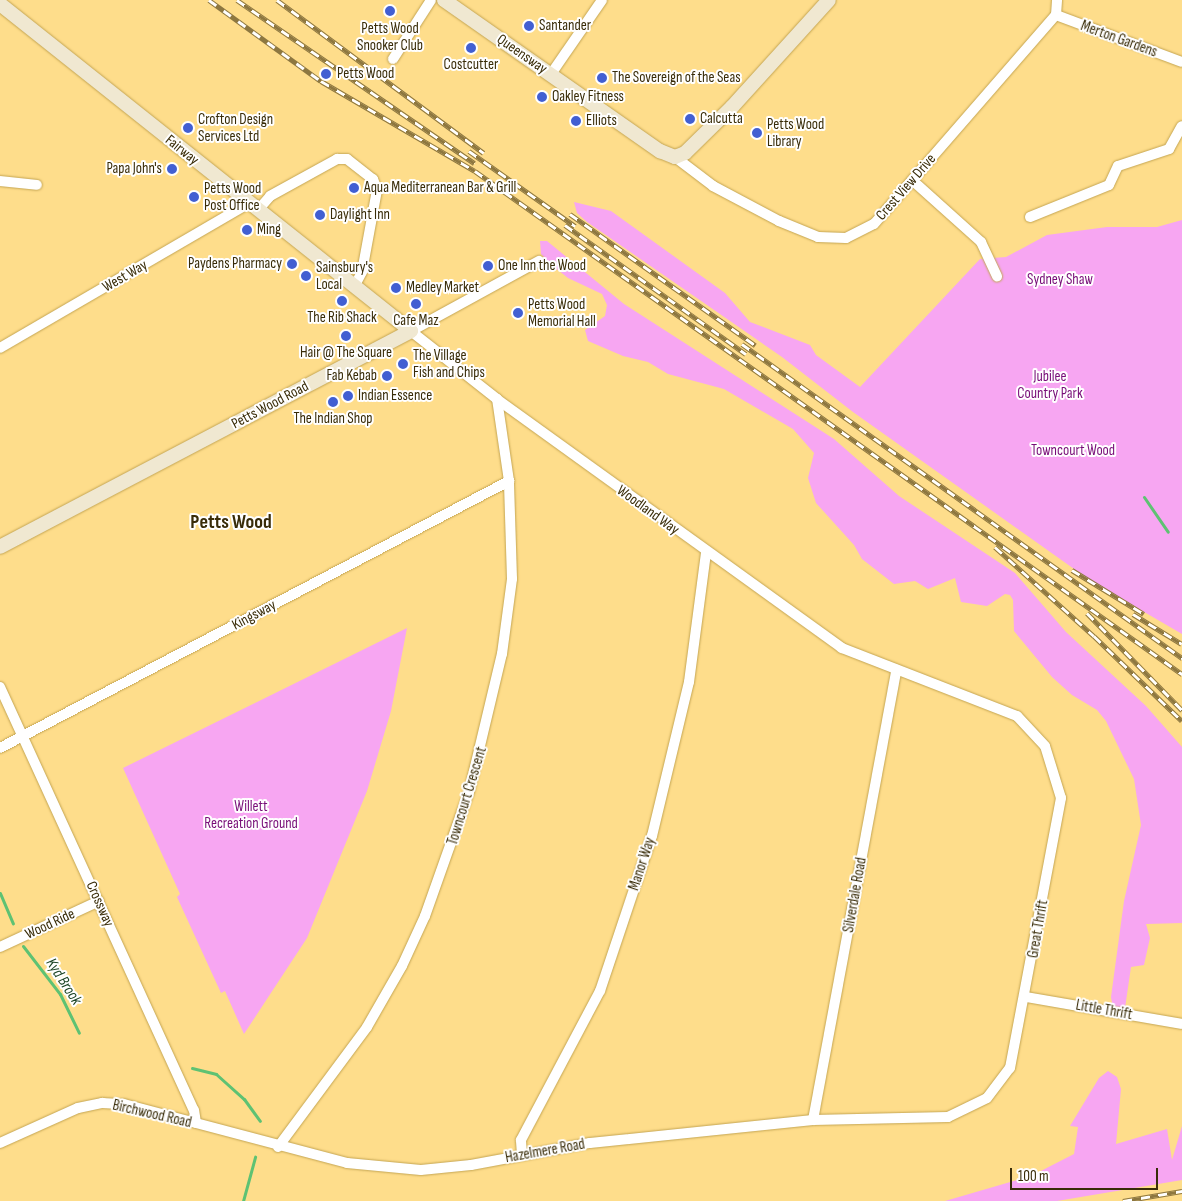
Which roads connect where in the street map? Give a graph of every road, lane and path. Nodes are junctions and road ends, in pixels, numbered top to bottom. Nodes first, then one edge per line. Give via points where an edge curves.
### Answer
1 (431, 0) edge
2 (444, 0) edge
3 (602, 0) edge
4 (829, 0) edge
5 (1057, 0) edge
6 (0, 4) edge
7 (1056, 15) junction
8 (393, 59) dead end
9 (1182, 62) edge
10 (551, 74) junction
11 (1182, 126) edge
12 (1182, 145) edge
13 (1169, 149) junction
14 (675, 156) junction
15 (912, 180) junction
16 (0, 181) edge
17 (37, 185) dead end
18 (253, 206) junction
19 (1030, 217) dead end
20 (539, 261) dead end
21 (997, 276) dead end
22 (355, 285) junction
23 (411, 332) junction
24 (0, 348) edge
25 (497, 399) junction
26 (508, 481) junction
27 (0, 547) edge
28 (706, 553) junction
29 (896, 670) junction
30 (0, 687) edge
31 (23, 736) junction
32 (0, 748) edge
33 (99, 901) junction
34 (0, 947) edge
35 (1026, 997) junction
36 (1182, 1024) edge
37 (813, 1120) junction
38 (196, 1124) junction
39 (0, 1142) edge
40 (278, 1147) junction
41 (522, 1155) junction

1 - 8 street
2 - 10 street, Queensway
3 - 10 street
4 - 14 street via 732,107 684,153
5 - 7 street
6 - 18 street, Fairway
7 - 9 street, Merton Gardens
7 - 15 street, Crest View Drive
10 - 14 street, Queensway via 660,151
11 - 13 street
12 - 13 street
13 - 19 street via 1118,166 1109,185
14 - 15 street, Crest View Drive via 713,186 818,237 846,238 874,224
15 - 21 street via 981,242
16 - 17 street
18 - 22 street, Fairway
18 - 22 street, West Way via 337,159 347,159 368,175 376,183 377,190 362,272
18 - 24 street, West Way
20 - 23 street, Petts Wood Road
22 - 23 street, Fairway
23 - 25 street, Woodland Way
23 - 27 street, Petts Wood Road
25 - 26 street, Towncourt Crescent
25 - 28 street, Woodland Way
26 - 31 street, Kingsway
26 - 40 street, Towncourt Crescent via 512,579 502,654 487,729 446,862 402,966 367,1027
28 - 29 street, Woodland Way via 842,648
28 - 41 street, Manor Way via 689,682 652,836 600,991 521,1140
29 - 35 street, Great Thrift via 1017,716 1045,746 1061,798
29 - 37 street, Silverdale Road
30 - 31 street, Crossway
31 - 32 street, Kingsway
31 - 33 street, Crossway
33 - 34 street, Wood Ride
33 - 38 street, Crossway via 194,1110
35 - 36 street, Little Thrift
35 - 37 street, Great Thrift via 1010,1068 987,1098 948,1117
37 - 41 street, Hazelmere Road via 590,1143
38 - 39 street, Birchwood Road via 124,1104 102,1103 78,1108
38 - 40 street, Birchwood Road
40 - 41 street, Hazelmere Road via 368,1167 421,1170

